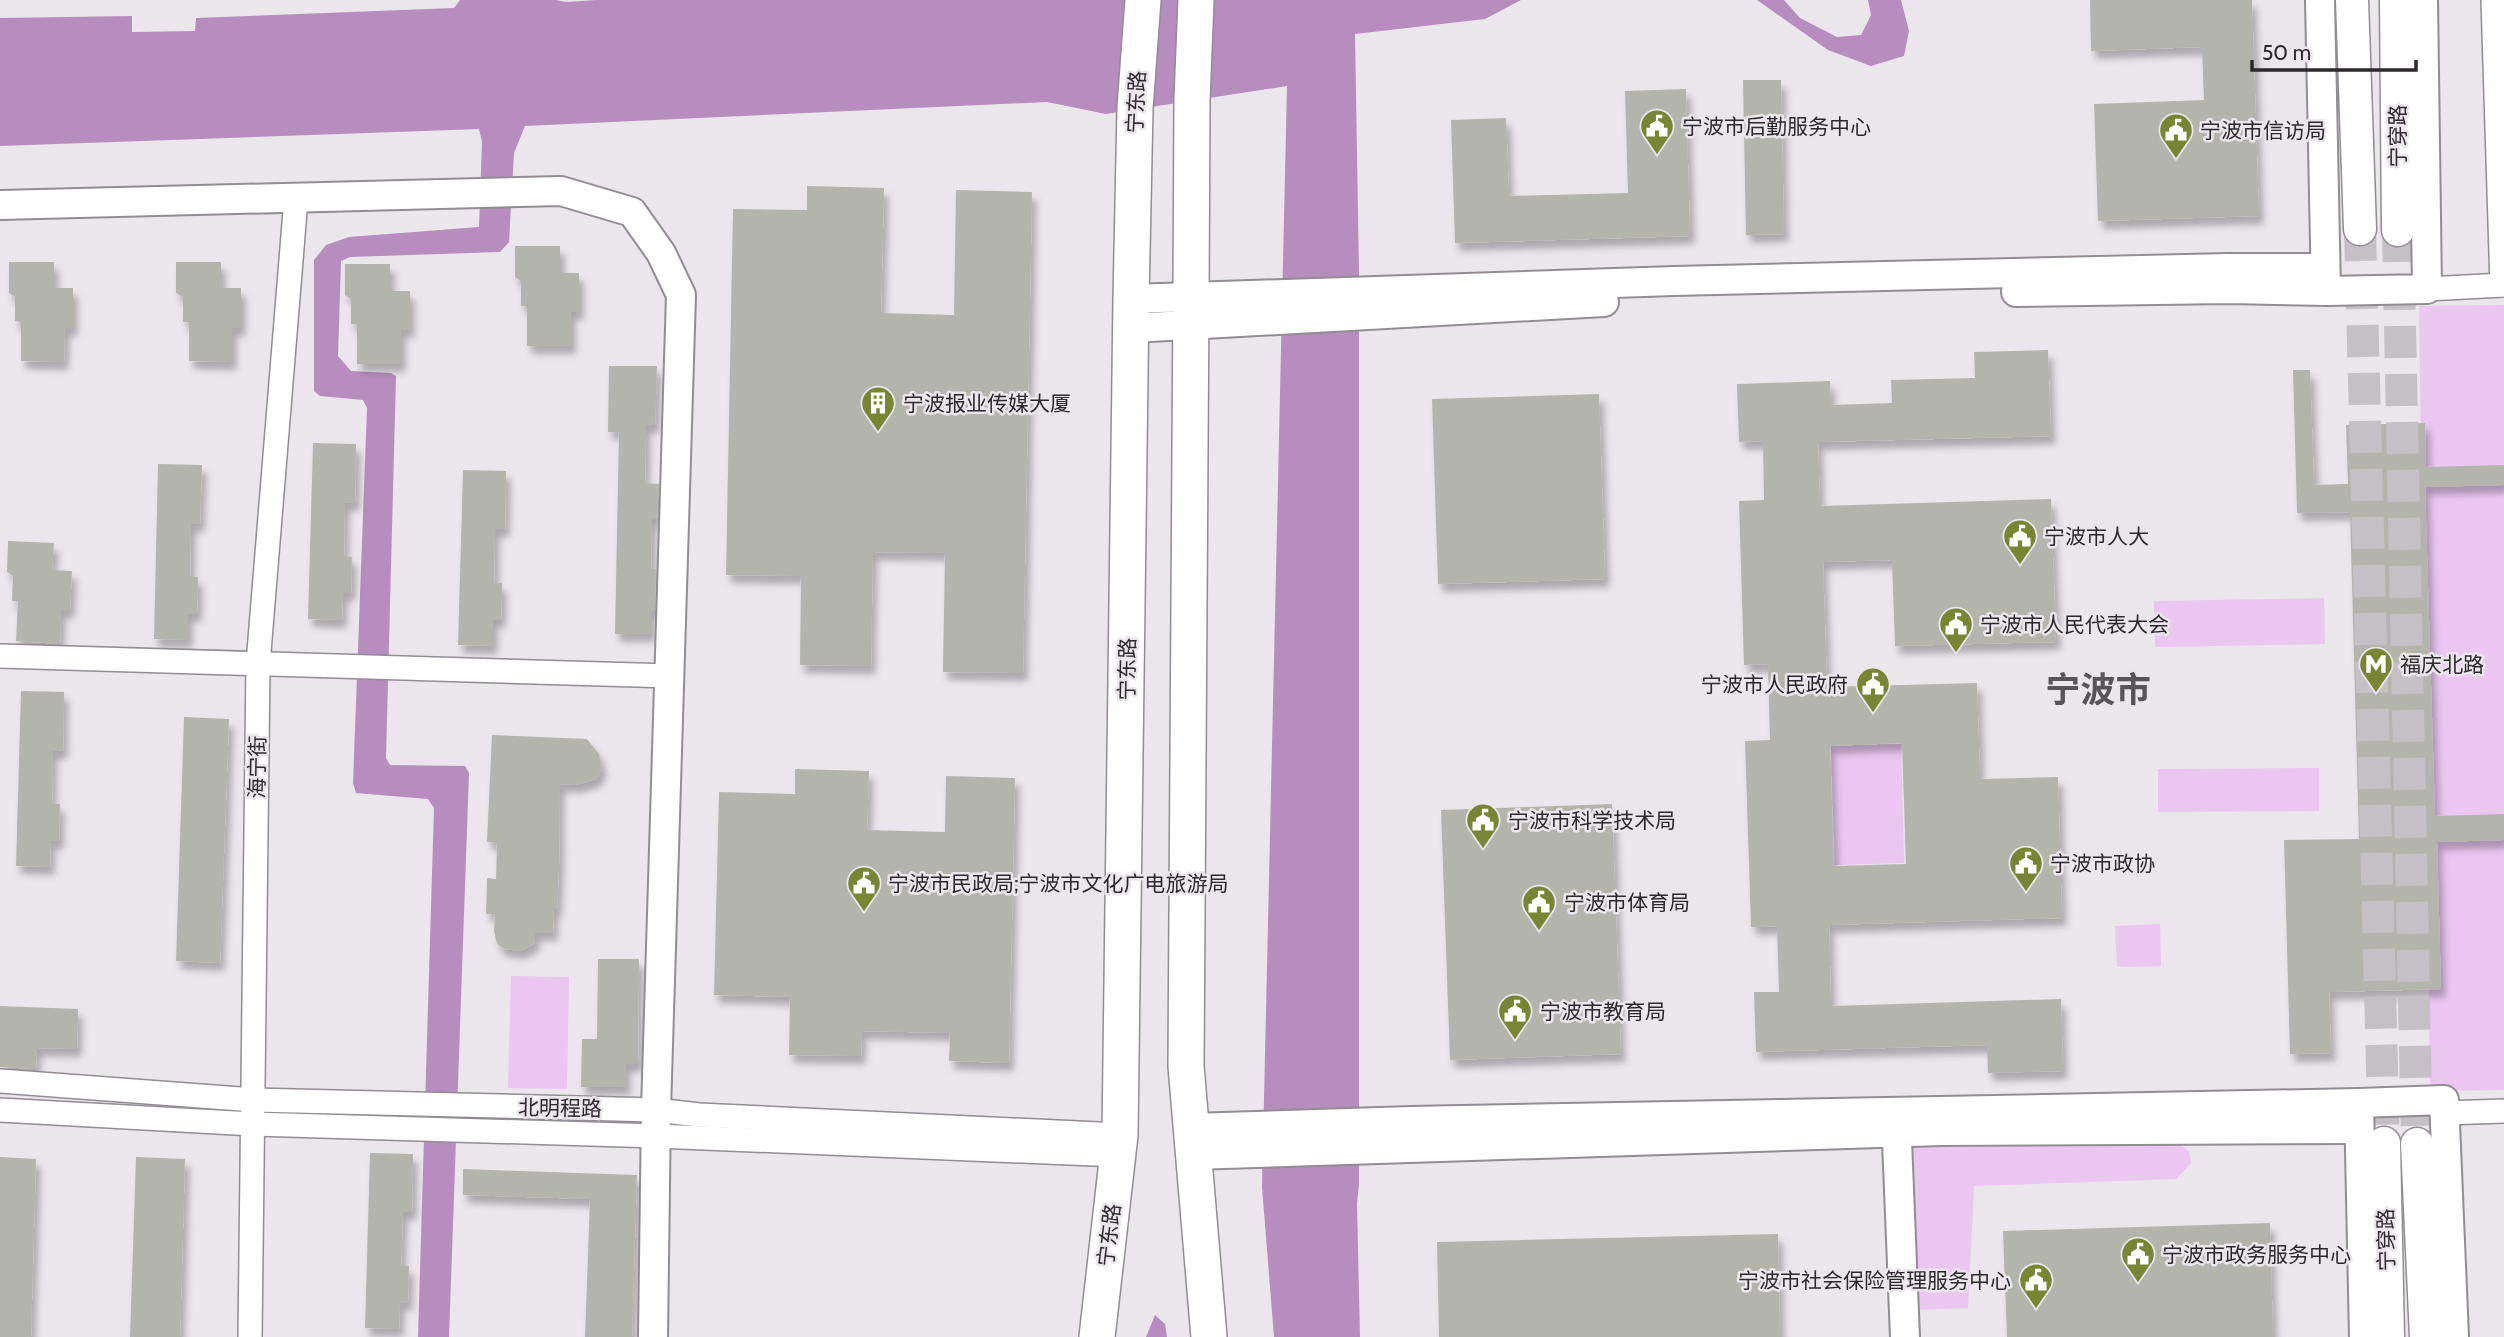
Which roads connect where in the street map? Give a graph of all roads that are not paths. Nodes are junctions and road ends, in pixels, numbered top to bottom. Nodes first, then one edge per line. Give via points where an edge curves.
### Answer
1 (1143, 0) edge
2 (1196, 0) edge
3 (2320, 0) edge
4 (2352, 0) edge
5 (2396, 0) edge
6 (2423, 0) edge
7 (2493, 0) edge
8 (296, 199) junction
9 (0, 205) edge
10 (2360, 229) tunnel mouth
11 (2398, 230) tunnel mouth
12 (2326, 279) junction
13 (2503, 285) edge
14 (2427, 289) junction
15 (1191, 311) junction
16 (1131, 314) junction
17 (0, 656) edge
18 (258, 664) junction
19 (671, 676) junction
20 (0, 1081) edge
21 (254, 1100) junction
22 (0, 1110) edge
23 (2504, 1111) edge
24 (2445, 1113) junction
25 (656, 1123) junction
26 (1888, 1123) junction
27 (253, 1124) junction
28 (2367, 1125) junction
29 (1192, 1141) junction
30 (2417, 1144) tunnel mouth
31 (1119, 1145) junction
32 (250, 1337) edge
33 (653, 1337) edge
34 (1097, 1337) edge
35 (1209, 1337) edge
36 (1889, 1337) edge
37 (1905, 1337) edge
38 (2364, 1337) edge
39 (2388, 1337) edge
40 (2426, 1337) edge
41 (2454, 1337) edge

1 - 16 main road, 宁东路 via 1135,108
2 - 15 main road
3 - 12 street
4 - 10 main road, 宁穿路
5 - 11 main road, 宁穿路
6 - 14 street
7 - 13 street
8 - 9 street
8 - 18 street, 海宁街
8 - 19 street via 561,191 632,212 662,253 681,295
12 - 14 street
12 - 15 street via 2229,289
13 - 14 street
15 - 16 street
15 - 29 main road via 1186,1052
16 - 31 main road, 宁东路
17 - 18 street
18 - 19 street
18 - 21 street, 海宁街
19 - 25 street
20 - 21 street, 北明程路
21 - 25 street, 北明程路
21 - 27 street, 海宁街
22 - 27 street, 北明程路
23 - 24 street
24 - 28 street via 2444,1100
24 - 41 street
25 - 27 street, 北明程路
25 - 31 street, 北明程路 via 699,1115
25 - 33 street
26 - 28 street
26 - 29 street
26 - 36 street
26 - 37 street
27 - 32 street, 海宁街
28 - 38 street
28 - 39 main road, 宁穿路
29 - 35 main road
30 - 40 main road, 宁穿路
31 - 34 main road, 宁东路

